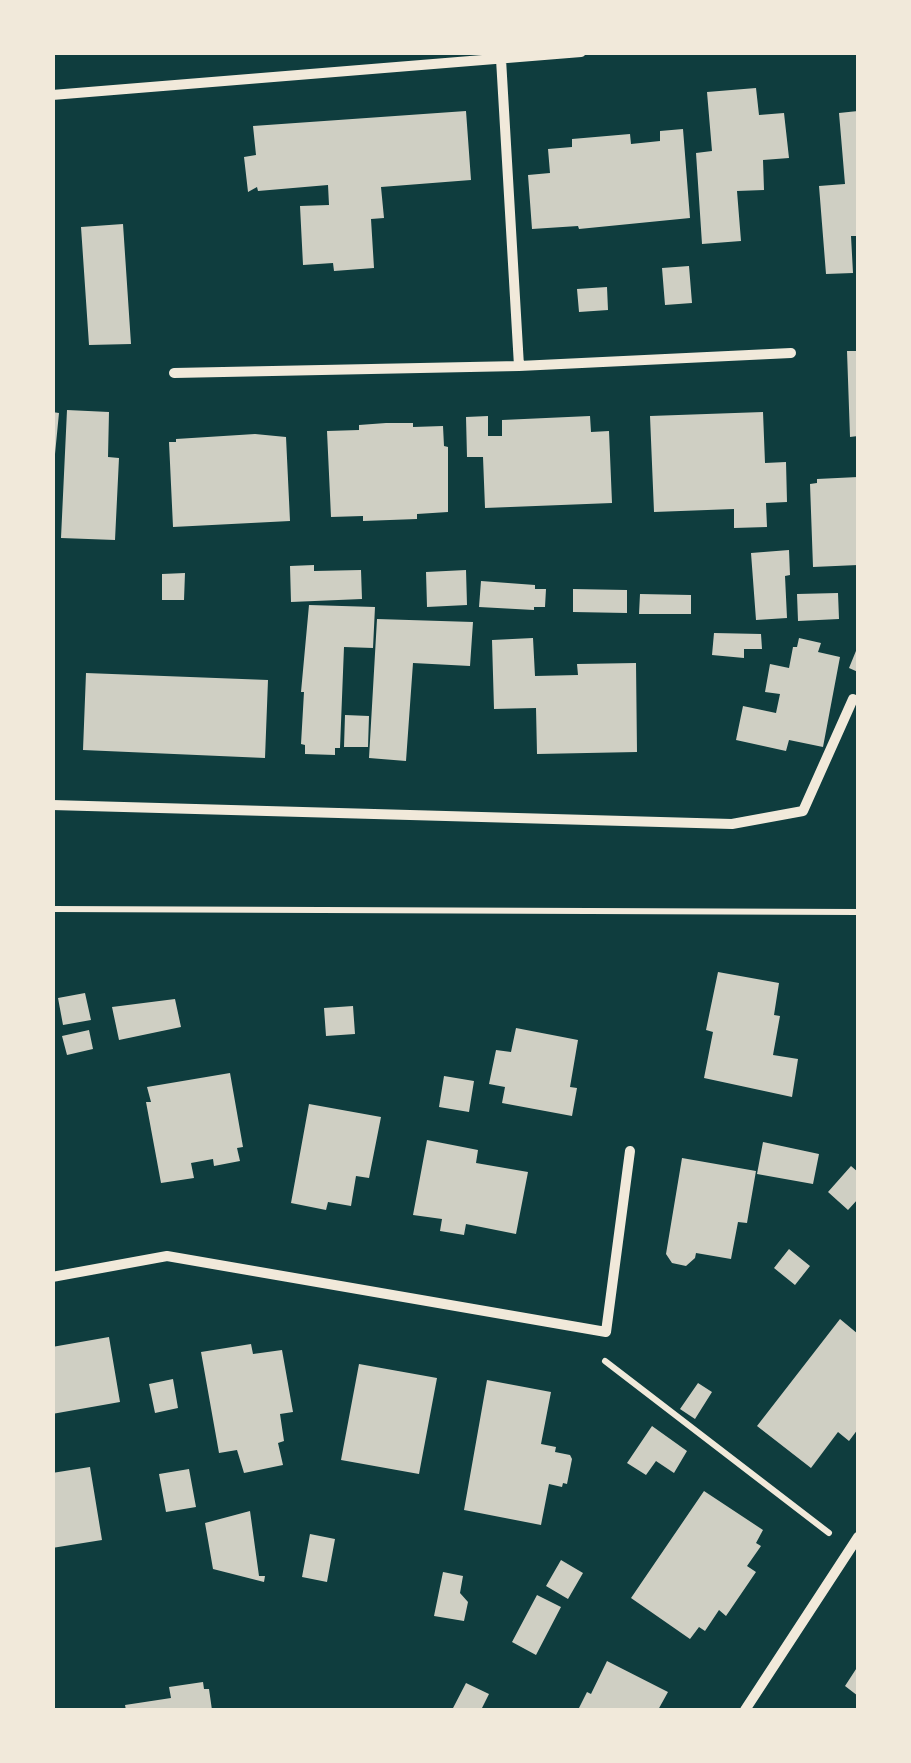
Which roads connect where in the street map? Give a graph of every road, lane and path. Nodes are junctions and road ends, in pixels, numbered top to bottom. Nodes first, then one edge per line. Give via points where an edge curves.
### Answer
1 (581, 52) edge
2 (502, 59) junction
3 (52, 95) edge
4 (791, 353) dead end
5 (519, 366) junction
6 (174, 373) dead end
7 (852, 699) dead end
8 (52, 804) edge
9 (52, 909) edge
10 (858, 912) edge
11 (630, 1151) dead end
12 (52, 1278) edge
13 (603, 1359) dead end
14 (858, 1537) edge
15 (850, 1549) junction
16 (746, 1710) edge

1 - 2 street
2 - 3 street
2 - 5 street
4 - 5 street
5 - 6 street
7 - 8 street via 803,812 732,824
9 - 10 path
11 - 12 street via 606,1332 167,1256
13 - 15 path
14 - 15 street
15 - 16 street

